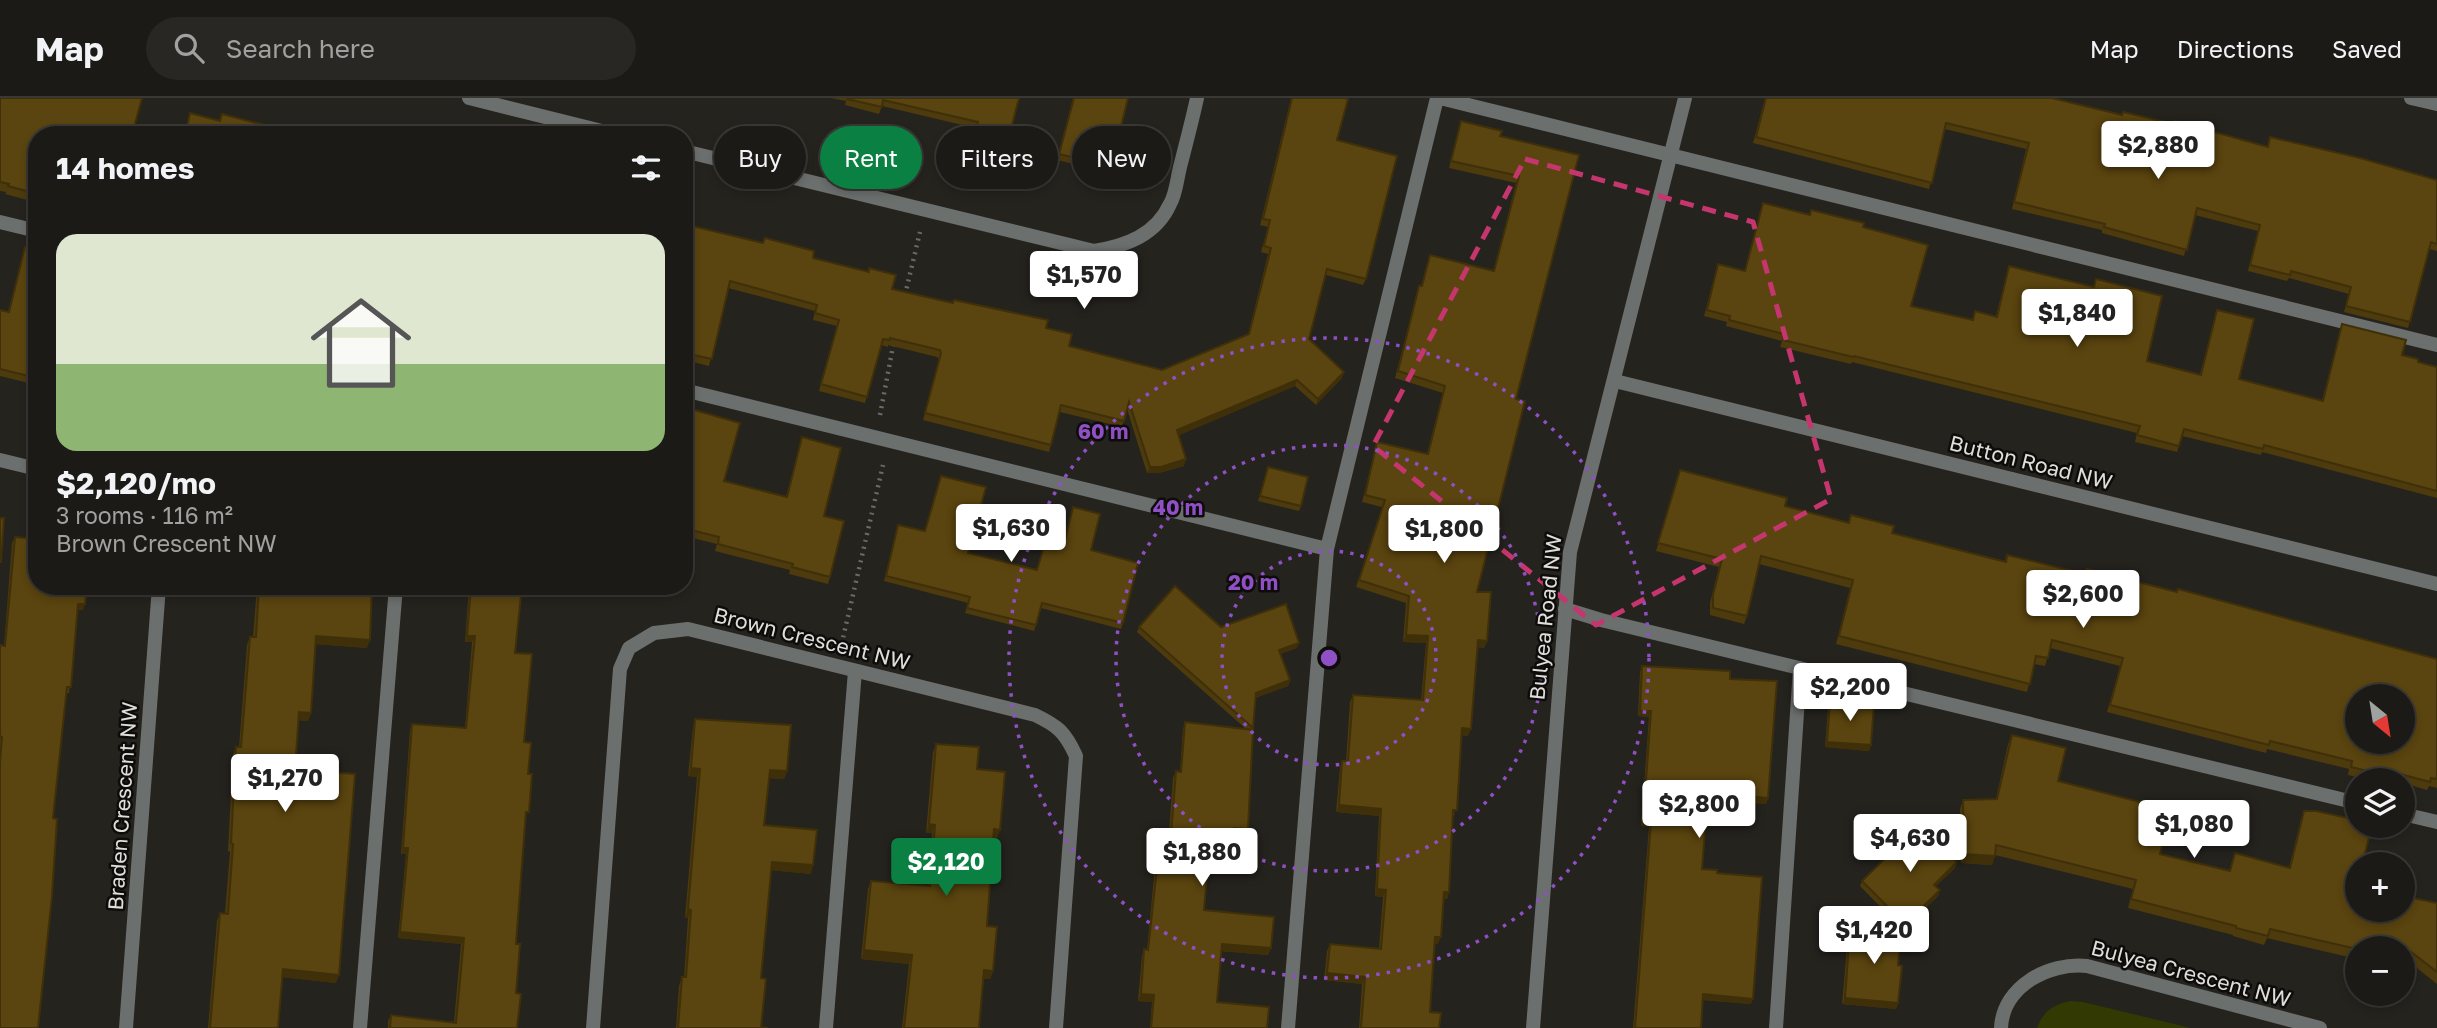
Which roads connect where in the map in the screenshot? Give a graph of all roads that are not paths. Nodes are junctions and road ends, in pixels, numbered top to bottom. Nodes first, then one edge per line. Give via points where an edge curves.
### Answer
1 (469, 98) edge
2 (1197, 98) edge
3 (1439, 98) edge
4 (1685, 98) edge
5 (2411, 98) edge
6 (2437, 104) edge
7 (582, 126) edge
8 (693, 153) edge
9 (1670, 155) junction
10 (0, 222) edge
11 (28, 229) edge
12 (2437, 345) edge
13 (1615, 381) junction
14 (693, 392) edge
15 (0, 460) edge
16 (28, 467) edge
17 (1327, 549) junction
18 (2437, 584) edge
19 (158, 595) edge
20 (395, 595) edge
21 (1565, 608) junction
22 (1800, 668) junction
23 (855, 671) junction
24 (2345, 800) edge
25 (2415, 817) edge
26 (2437, 822) edge
27 (127, 1028) edge
28 (360, 1028) edge
29 (593, 1028) edge
30 (826, 1028) edge
31 (1056, 1028) edge
32 (1288, 1028) edge
33 (1533, 1028) edge
34 (1776, 1028) edge
35 (2001, 1028) edge
36 (2320, 1028) edge

1 - 7 street
2 - 8 street via 1171,203 1160,220 1132,242 1094,251
3 - 9 street
3 - 17 street
4 - 9 street, Bulyea Road NW
5 - 6 street
9 - 12 street
9 - 13 street, Bulyea Road NW
10 - 11 street
13 - 18 street, Button Road NW
13 - 21 street, Bulyea Road NW via 1570,552
14 - 17 street
15 - 16 street
17 - 32 street
19 - 27 street, Braden Crescent NW
20 - 28 street
21 - 22 street
21 - 33 street, Bulyea Road NW
22 - 24 street
22 - 34 street
23 - 29 street, Brown Crescent NW via 688,629 654,633 629,648 620,669
23 - 30 street
23 - 31 street, Brown Crescent NW via 1034,715 1068,737 1076,756
25 - 26 street
35 - 36 street, Bulyea Crescent NW via 2002,1014 2015,992 2056,967 2074,964

